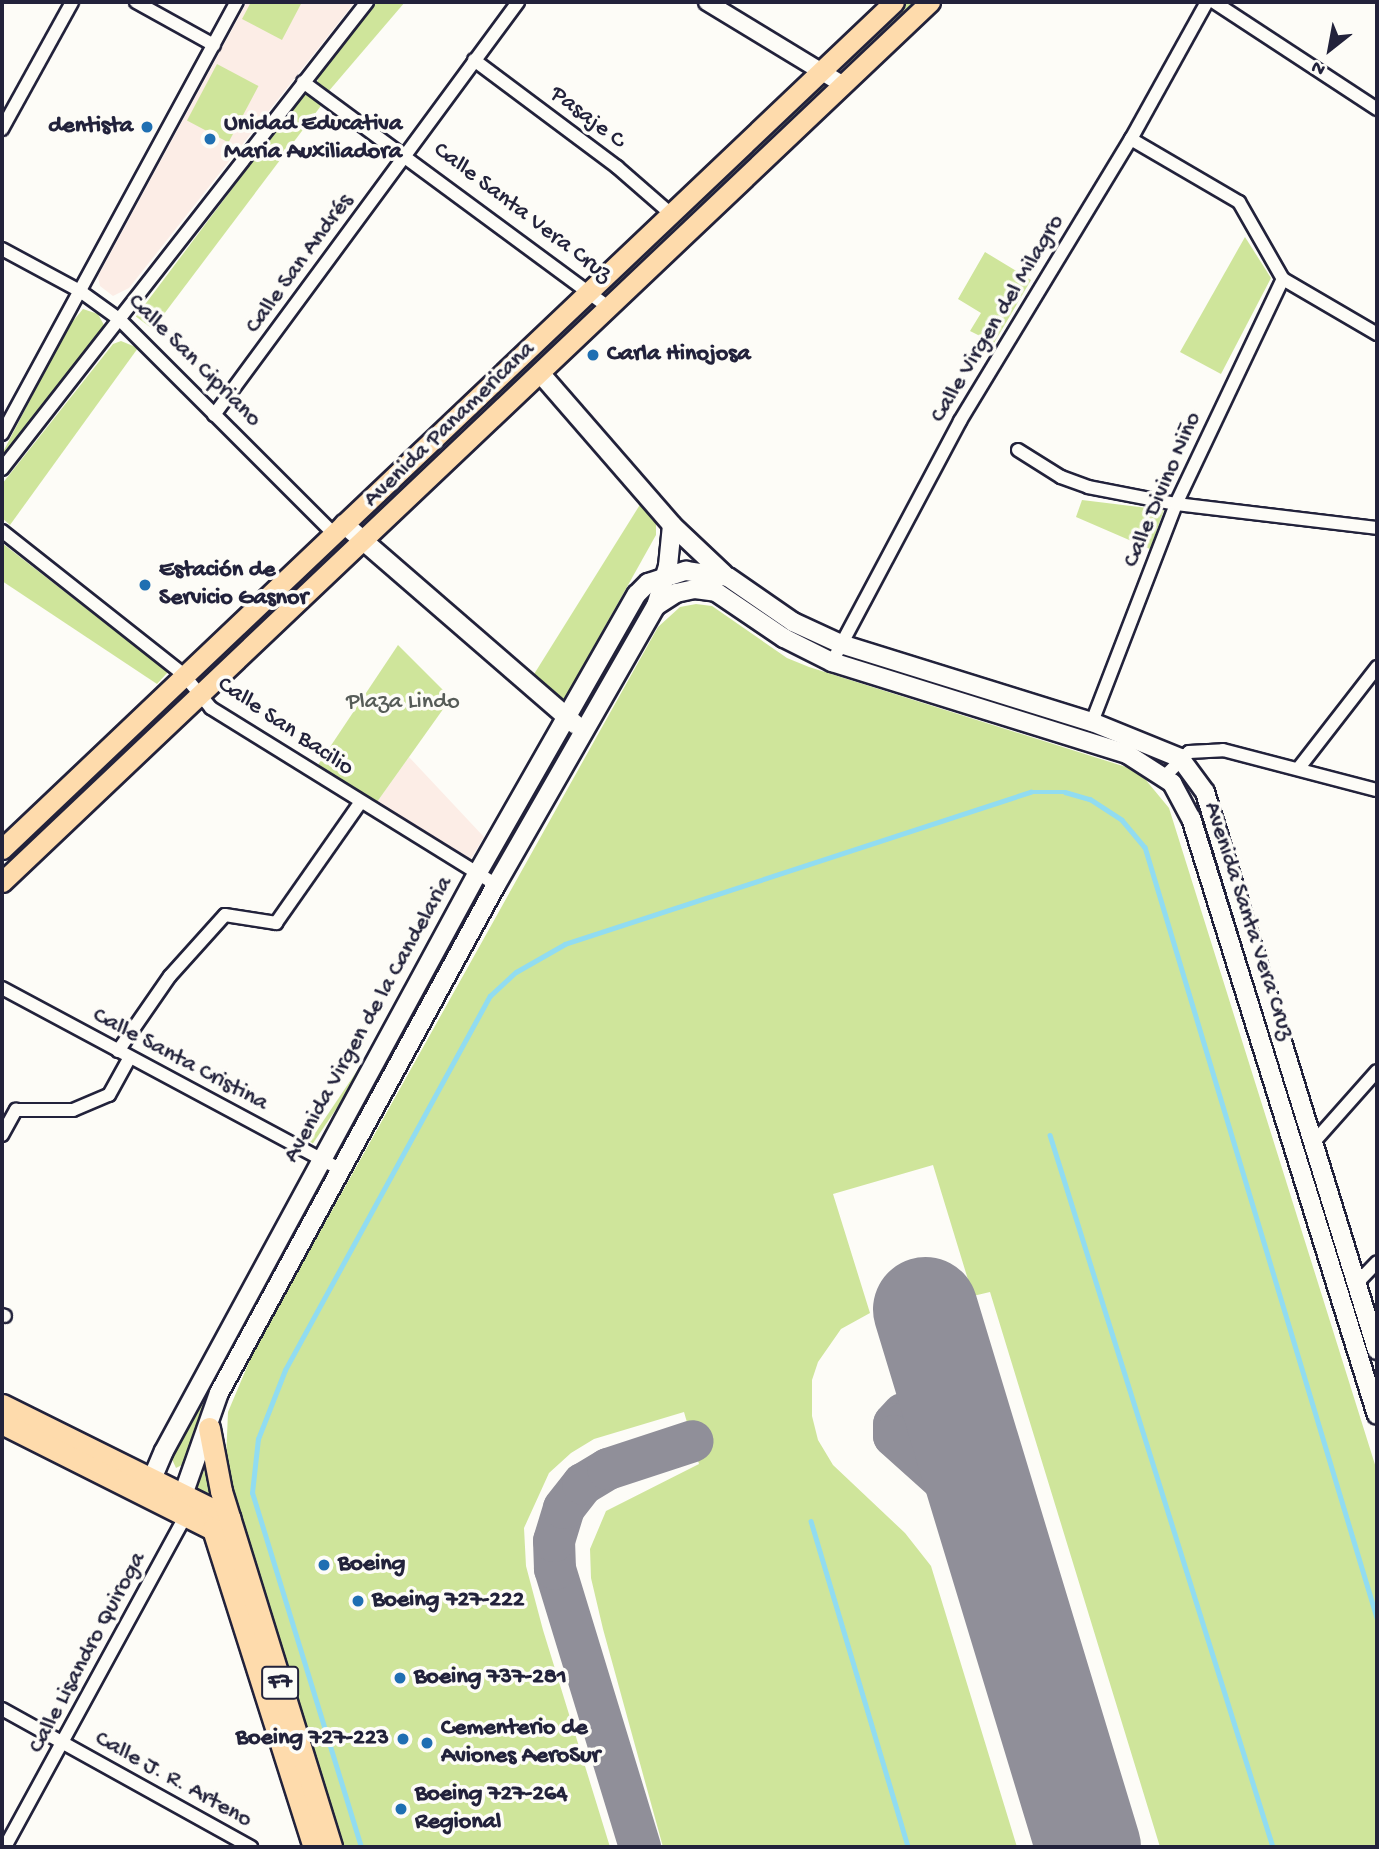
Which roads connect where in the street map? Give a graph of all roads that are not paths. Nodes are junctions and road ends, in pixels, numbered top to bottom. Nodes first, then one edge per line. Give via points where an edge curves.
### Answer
1 (72, 2) edge
2 (136, 2) edge
3 (237, 2) edge
4 (367, 2) edge
5 (518, 2) edge
6 (707, 2) edge
7 (894, 2) edge
8 (929, 2) edge
9 (1207, 2) edge
10 (1214, 2) edge
11 (214, 45) junction
12 (474, 60) junction
13 (824, 70) junction
14 (303, 82) junction
15 (842, 84) junction
16 (1377, 109) edge
17 (2, 129) edge
18 (1131, 139) junction
19 (405, 157) junction
20 (671, 214) junction
21 (2, 249) edge
22 (1283, 279) junction
23 (80, 291) junction
24 (588, 293) junction
25 (609, 308) junction
26 (120, 320) junction
27 (1377, 334) edge
28 (540, 373) junction
29 (215, 415) junction
30 (2, 434) edge
31 (1018, 450) dead end
32 (2, 469) edge
33 (1176, 504) junction
34 (672, 525) junction
35 (1377, 528) edge
36 (338, 529) junction
37 (2, 531) edge
38 (361, 544) junction
39 (665, 576) junction
40 (728, 577) junction
41 (656, 606) junction
42 (841, 645) junction
43 (832, 662) junction
44 (1377, 667) edge
45 (183, 674) junction
46 (199, 694) junction
47 (566, 719) junction
48 (1092, 722) junction
49 (585, 730) junction
50 (1180, 758) junction
51 (1297, 769) junction
52 (1165, 776) junction
53 (1377, 790) edge
54 (360, 803) junction
55 (2, 849) edge
56 (477, 874) junction
57 (2, 882) edge
58 (496, 885) junction
59 (2, 988) edge
60 (124, 1054) junction
61 (1377, 1071) edge
62 (2, 1135) edge
63 (1313, 1143) junction
64 (321, 1159) junction
65 (339, 1169) junction
66 (1377, 1262) edge
67 (1357, 1283) junction
68 (1377, 1350) edge
69 (2, 1405) edge
70 (1377, 1415) edge
71 (2, 1423) edge
72 (209, 1428) junction
73 (152, 1479) junction
74 (178, 1505) junction
75 (230, 1518) junction
76 (2, 1709) edge
77 (64, 1743) junction
78 (5, 1847) edge
79 (251, 1847) edge
80 (314, 1847) edge
81 (331, 1847) edge

1 - 17 street
2 - 11 street
3 - 11 street
4 - 14 street
5 - 12 street, Calle San Andrés
6 - 13 street
7 - 13 main road, Avenida Panamericana
8 - 15 main road, Avenida Panamericana
9 - 18 street, Calle Virgen del Milagro
10 - 16 street
11 - 23 street
12 - 19 street, Calle San Andrés
12 - 20 street, Pasaje C via 617,167
13 - 15 street
13 - 20 main road, Avenida Panamericana
14 - 19 street, Calle Santa Vera Cruz
14 - 26 street
15 - 25 main road, Avenida Panamericana
18 - 22 street via 1239,202
18 - 42 street, Calle Virgen del Milagro via 960,421
19 - 24 street, Calle Santa Vera Cruz
19 - 29 street, Calle San Andrés
20 - 24 main road, Avenida Panamericana
21 - 23 street, Calle San Cipriano
22 - 27 street
22 - 33 street, Calle Divino Niño
23 - 26 street, Calle San Cipriano
23 - 30 street
24 - 25 street, Calle Santa Vera Cruz
24 - 36 main road, Avenida Panamericana
25 - 28 main road, Avenida Panamericana
26 - 29 street, Calle San Cipriano
26 - 32 street
28 - 34 main road
28 - 38 main road, Avenida Panamericana
29 - 36 street, Calle San Cipriano
31 - 33 street via 1087,487
33 - 35 street
33 - 48 street, Calle Divino Niño
34 - 39 main road, Avenida Virgen de la Candelaria
34 - 40 main road
36 - 38 main road, Calle San Cipriano
36 - 45 main road, Avenida Panamericana
37 - 45 street, Calle San Bacilio
38 - 46 main road, Avenida Panamericana
38 - 47 main road, Calle San Cipriano
39 - 40 main road via 704,570
39 - 41 main road, Avenida Virgen de la Candelaria
39 - 47 main road, Avenida Virgen de la Candelaria via 637,594
40 - 42 main road via 793,622
41 - 43 main road, Avenida Santa Vera Cruz via 685,591 716,592 784,638
41 - 49 main road, Avenida Virgen de la Candelaria
42 - 43 street, Calle Virgen del Milagro
42 - 48 main road
43 - 52 main road, Avenida Santa Vera Cruz via 1127,754
44 - 51 street
45 - 46 street, Calle San Bacilio
45 - 55 main road, Avenida Panamericana
46 - 54 street, Calle San Bacilio via 211,708
46 - 57 main road, Avenida Panamericana
47 - 49 main road, Calle San Cipriano
47 - 56 main road, Avenida Virgen de la Candelaria
48 - 50 main road
49 - 58 main road, Avenida Virgen de la Candelaria
50 - 51 street via 1189,752 1223,750
50 - 52 street
50 - 63 main road, Avenida Santa Vera Cruz via 1205,792
51 - 53 street
52 - 70 main road, Avenida Santa Vera Cruz via 1191,818
54 - 56 street, Calle San Bacilio
54 - 60 street via 276,923 225,915 170,976
56 - 58 street, Calle San Bacilio
56 - 64 main road, Avenida Virgen de la Candelaria
58 - 65 main road, Avenida Virgen de la Candelaria
59 - 60 street, Calle Santa Cristina
60 - 62 street via 109,1096 74,1110 16,1110
60 - 64 street, Calle Santa Cristina
61 - 63 street
63 - 67 main road, Avenida Santa Vera Cruz
64 - 65 street, Calle Santa Cristina
64 - 73 main road, Avenida Virgen de la Candelaria
65 - 72 main road, Avenida Virgen de la Candelaria via 219,1393
66 - 67 street
67 - 68 main road, Avenida Santa Vera Cruz
69 - 73 highway, F7
71 - 74 highway, F7
72 - 74 main road, Avenida Virgen de la Candelaria
72 - 75 highway
73 - 74 highway, F7
74 - 75 highway, F7
74 - 77 street, Calle Lisandro Quiroga
74 - 80 highway, F7 via 213,1529 217,1537
75 - 81 highway, F7
76 - 77 street, Calle J. R. Arteno
77 - 78 street, Calle Lisandro Quiroga
77 - 79 street, Calle J. R. Arteno

